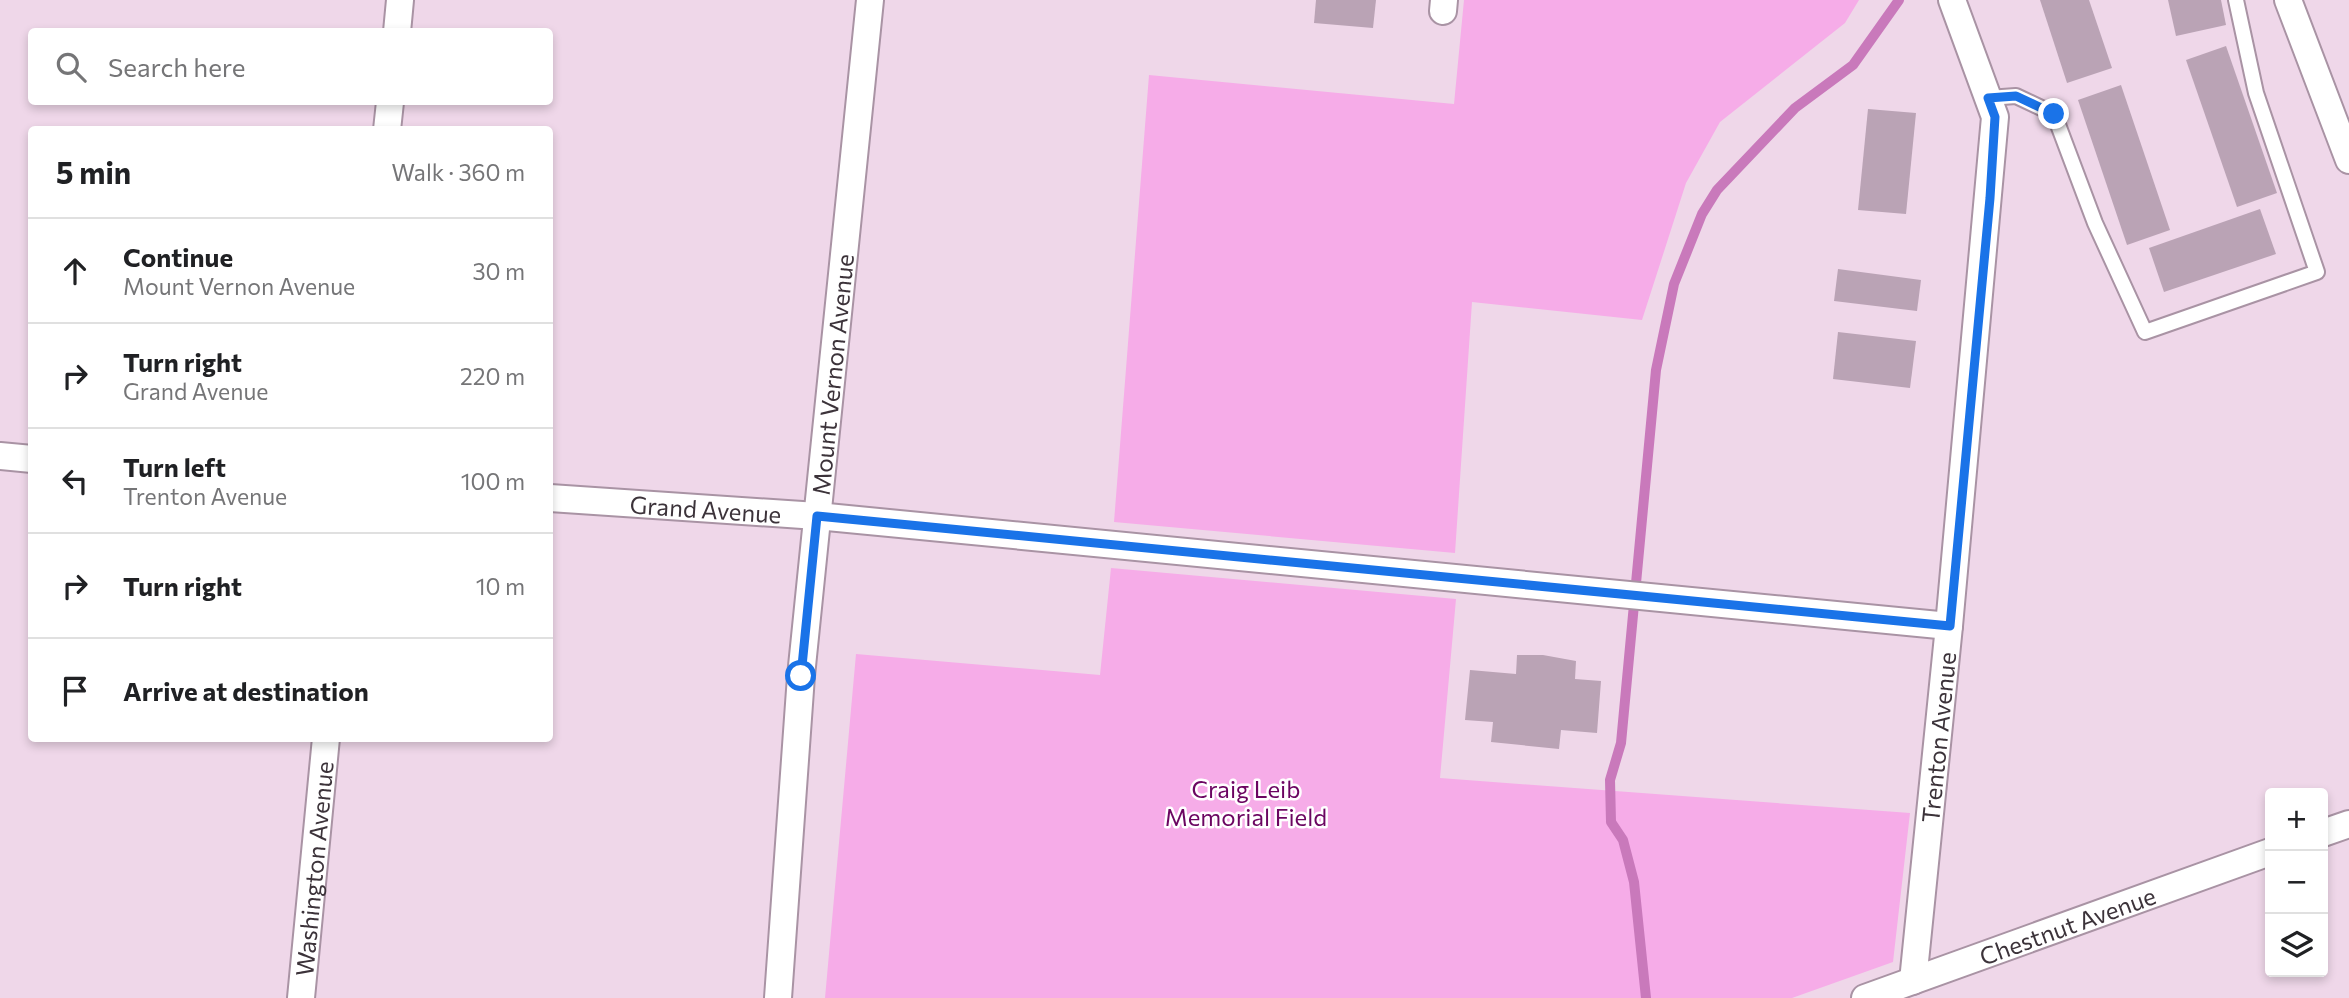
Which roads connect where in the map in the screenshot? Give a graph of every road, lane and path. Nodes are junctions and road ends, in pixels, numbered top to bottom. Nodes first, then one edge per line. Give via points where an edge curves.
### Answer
1 (400, 0) edge
2 (870, 0) edge
3 (1952, 0) edge
4 (2236, 0) edge
5 (2288, 0) edge
6 (397, 28) edge
7 (1988, 98) junction
8 (390, 105) edge
9 (387, 126) edge
10 (2349, 160) edge
11 (0, 456) edge
12 (28, 459) edge
13 (553, 498) edge
14 (817, 516) junction
15 (1950, 626) junction
16 (326, 742) edge
17 (2349, 824) edge
18 (2328, 832) edge
19 (2265, 854) edge
20 (1913, 981) junction
21 (301, 998) edge
22 (778, 998) edge
23 (1865, 998) edge

1 - 6 street
2 - 14 street, Mount Vernon Avenue
3 - 7 street, Trenton Avenue
4 - 7 lane via 2256,93 2317,272 2145,332 2095,223 2054,114 2016,96
5 - 10 street
7 - 15 street, Trenton Avenue via 1995,117 1990,198
8 - 9 street
11 - 12 street
13 - 14 street, Grand Avenue
14 - 15 street, Grand Avenue
14 - 22 street, Mount Vernon Avenue
15 - 20 street, Trenton Avenue
16 - 21 street, Washington Avenue
17 - 18 street
19 - 20 street, Chestnut Avenue
20 - 23 street, Chestnut Avenue

